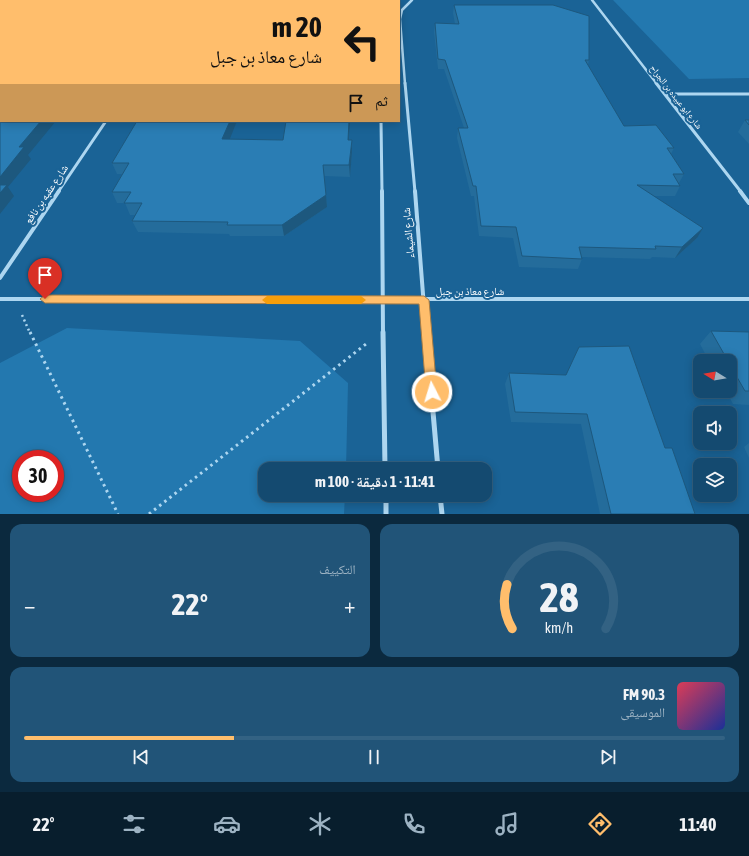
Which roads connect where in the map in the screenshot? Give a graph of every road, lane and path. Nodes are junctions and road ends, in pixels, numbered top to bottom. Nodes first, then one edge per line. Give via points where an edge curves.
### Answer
1 (412, 0) edge
2 (592, 0) edge
3 (665, 94) junction
4 (749, 94) edge
5 (105, 122) edge
6 (381, 122) edge
7 (749, 203) edge
8 (0, 278) edge
9 (0, 299) edge
10 (14, 299) junction
11 (749, 299) edge
12 (383, 300) junction
13 (424, 300) junction
14 (383, 330) junction
15 (385, 462) edge
16 (437, 462) edge
17 (386, 502) edge
18 (441, 502) edge
19 (118, 514) edge
20 (150, 514) edge
21 (386, 514) edge
22 (442, 514) edge

1 - 13 street, شارع الشيماء via 402,10 400,19
2 - 3 street, شارع ابو عبيده بن الجراح
3 - 4 street
3 - 7 street, شارع ابو عبيده بن الجراح
5 - 8 street, شارع عقبه بن نافع
6 - 12 street
9 - 10 street, شارع معاذ بن جبل
10 - 12 street, شارع معاذ بن جبل
10 - 19 path
11 - 13 street, شارع معاذ بن جبل
12 - 13 street, شارع معاذ بن جبل
12 - 14 street
13 - 16 street, شارع الشيماء
14 - 15 street
14 - 20 path
17 - 21 street
18 - 22 street

